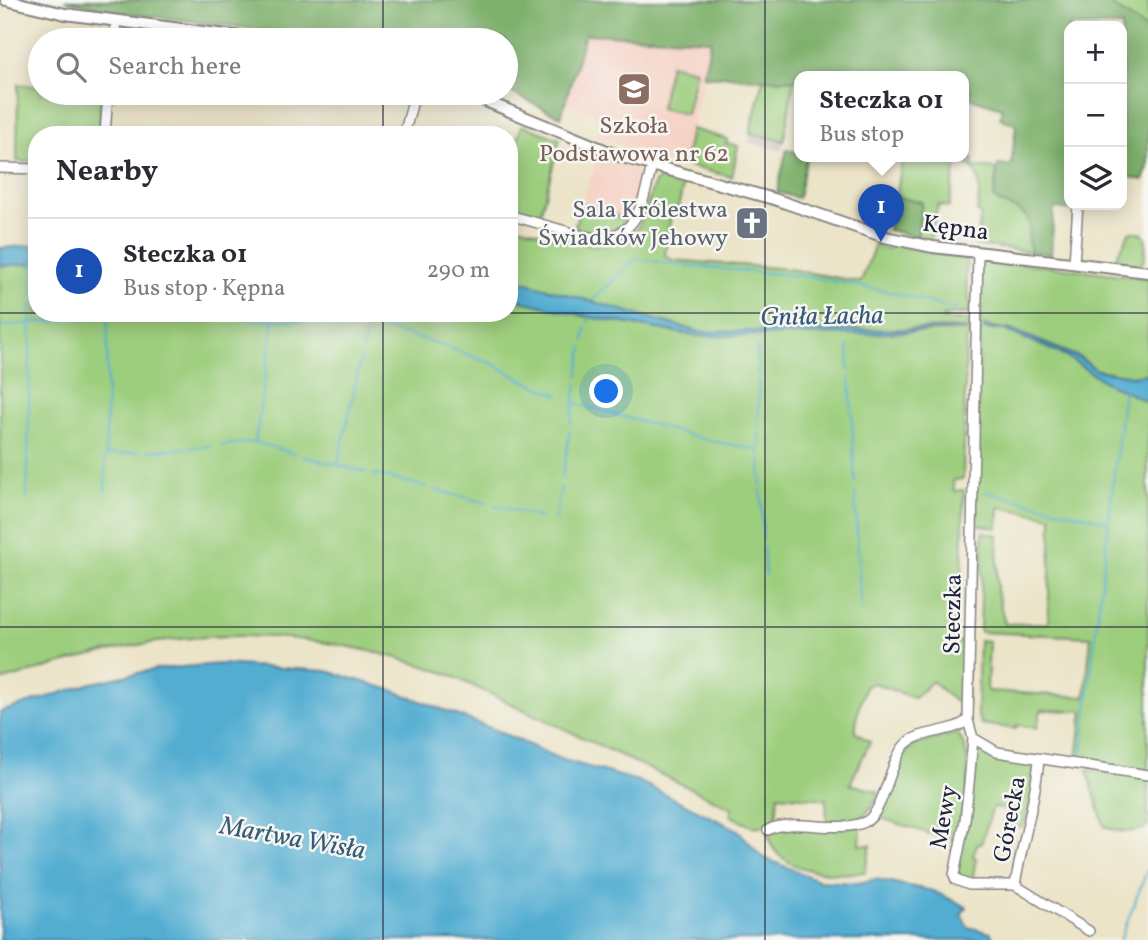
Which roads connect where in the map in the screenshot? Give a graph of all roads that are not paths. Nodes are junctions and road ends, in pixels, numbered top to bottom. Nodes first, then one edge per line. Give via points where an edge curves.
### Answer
1 (6, 0) edge
2 (117, 21) junction
3 (116, 28) edge
4 (172, 28) edge
5 (107, 105) edge
6 (412, 105) edge
7 (494, 105) edge
8 (106, 126) edge
9 (406, 126) edge
10 (652, 166) junction
11 (0, 168) edge
12 (28, 169) edge
13 (1078, 210) edge
14 (518, 218) edge
15 (978, 253) junction
16 (1074, 262) junction
17 (1148, 272) edge
18 (968, 720) junction
19 (973, 738) junction
20 (1040, 760) junction
21 (1148, 775) edge
22 (768, 830) dead end
23 (1015, 886) junction
24 (1089, 931) dead end

1 - 2 street
2 - 3 street
2 - 4 street
5 - 8 street
6 - 9 street
7 - 10 street, Kępna
10 - 14 street via 639,213 617,235 598,239
10 - 15 street, Kępna via 774,199 885,237
11 - 12 street
13 - 16 street
15 - 16 street, Kępna
15 - 18 street, Steczka
16 - 17 street, Kępna
18 - 19 street
18 - 22 street via 905,744 878,806 865,822
19 - 20 street, Górecka via 997,752
19 - 23 street, Mewy via 955,878 964,885
20 - 21 street, Górecka
20 - 23 street, Górecka
23 - 24 street

